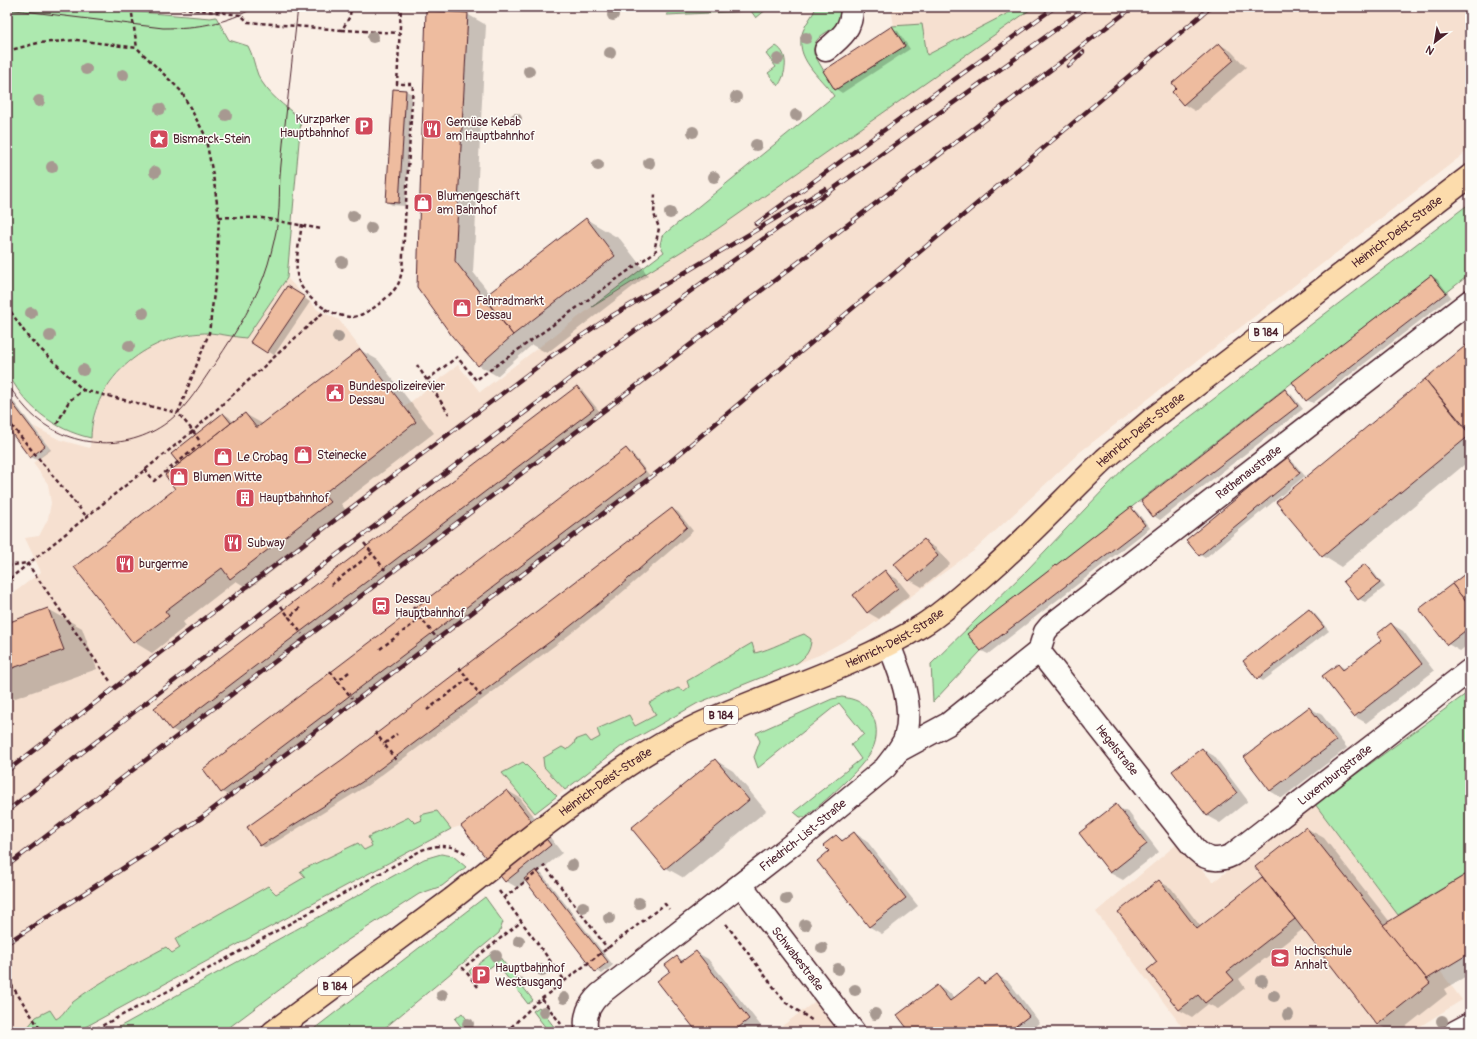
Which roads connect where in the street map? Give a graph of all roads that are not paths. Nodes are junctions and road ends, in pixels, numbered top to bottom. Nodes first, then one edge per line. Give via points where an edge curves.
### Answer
1 (852, 7) edge
2 (826, 50) dead end
3 (1470, 176) edge
4 (1470, 302) edge
5 (889, 645) junction
6 (1039, 652) junction
7 (1470, 670) edge
8 (898, 751) junction
9 (1195, 849) joint
10 (740, 886) junction
11 (1470, 1024) edge
12 (272, 1032) edge
13 (587, 1032) edge
14 (854, 1032) edge
15 (1455, 1032) edge

1 - 2 street via 852,17 845,34
3 - 5 main road, Heinrich-Deist-Straße / B 184 via 1151,420 1105,459 1007,556 956,600 924,624
4 - 6 street, Rathenaustraße via 1050,626 1045,632
5 - 8 street via 898,667 908,708 905,737
5 - 12 main road, Heinrich-Deist-Straße / B 184, bridge via 674,737 614,774 452,899
6 - 8 street, Friedrich-List-Straße via 948,724
6 - 9 street, Hegelstraße
7 - 9 street, Luxemburgstraße via 1232,855 1213,860 1200,855
8 - 10 street, Friedrich-List-Straße via 885,768
10 - 13 street, Friedrich-List-Straße via 594,999 585,1022
10 - 14 street, Schwabestraße
11 - 15 street

